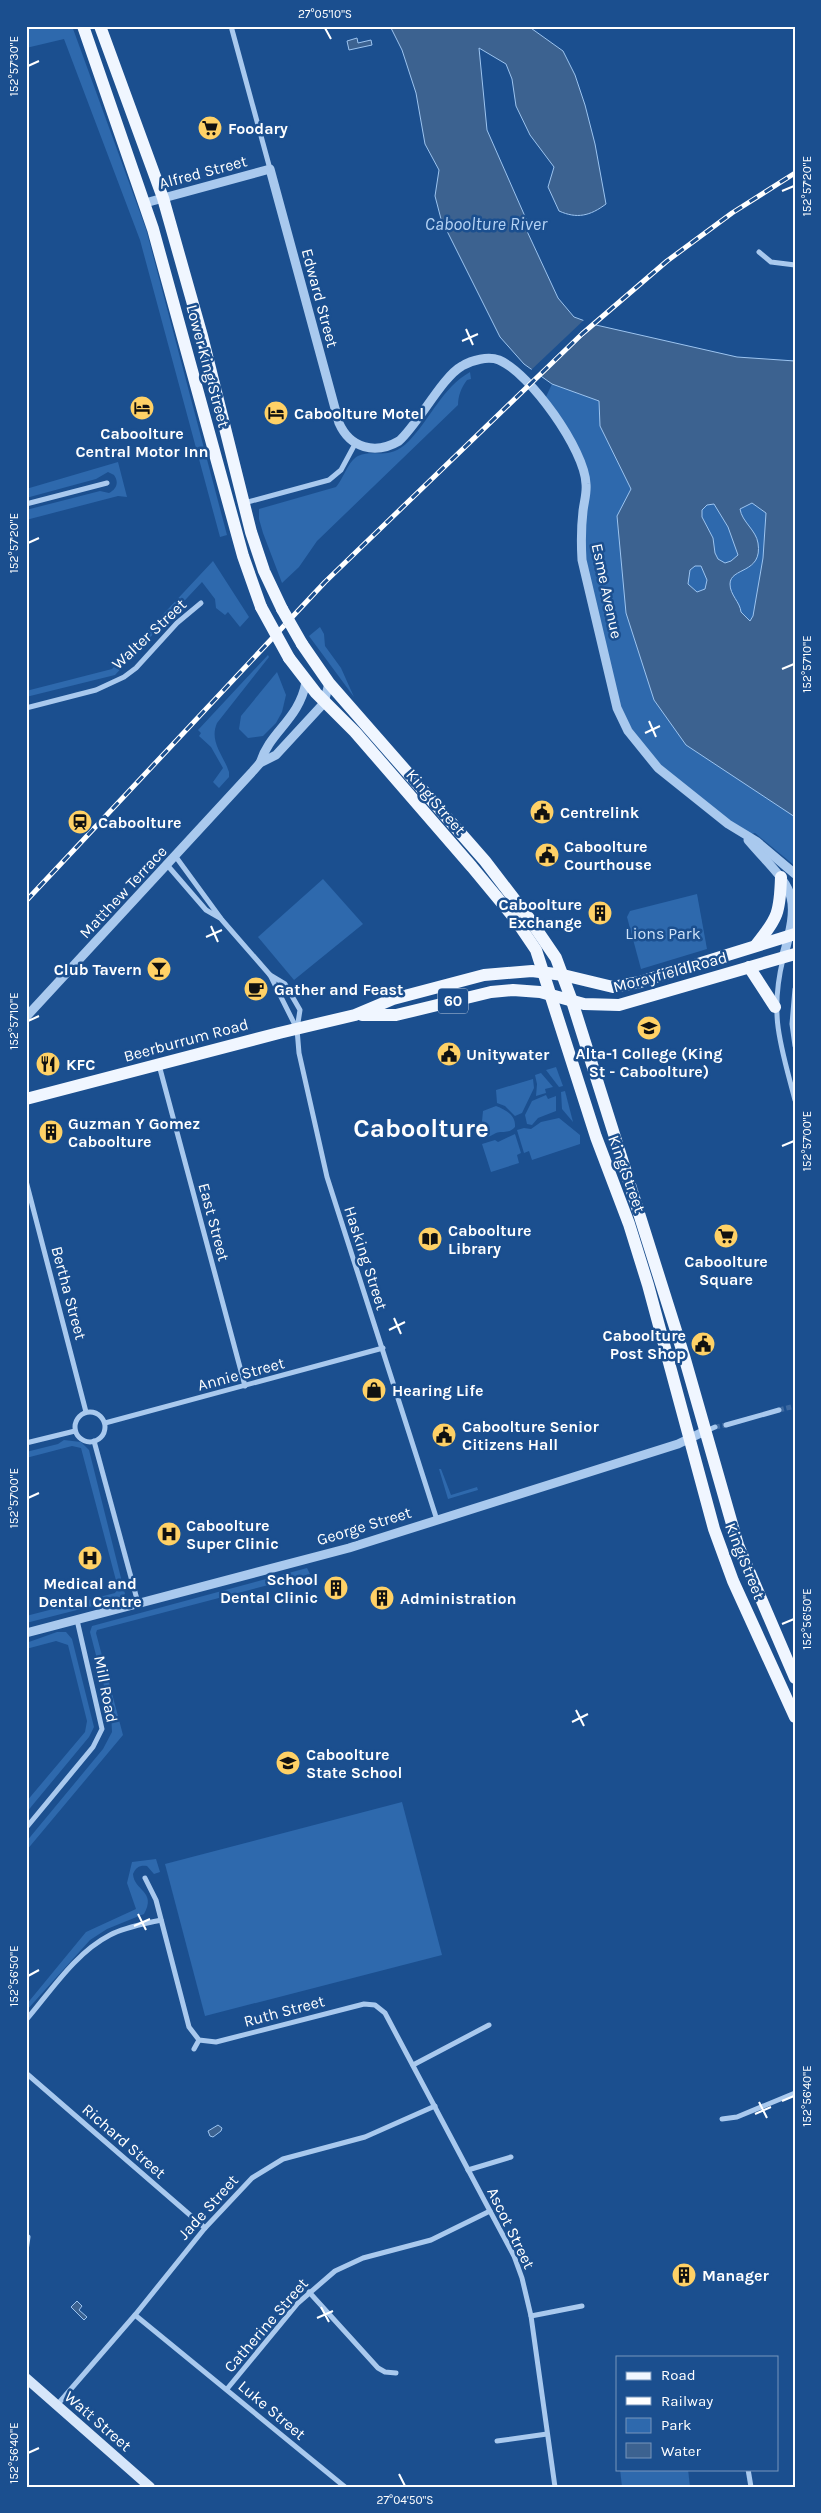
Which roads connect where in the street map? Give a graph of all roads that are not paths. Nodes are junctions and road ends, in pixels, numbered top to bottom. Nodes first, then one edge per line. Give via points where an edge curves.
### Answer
1 (83, 26) edge
2 (100, 26) edge
3 (231, 26) edge
4 (270, 169) junction
5 (163, 198) junction
6 (145, 203) junction
7 (759, 252) dead end
8 (795, 265) edge
9 (355, 444) junction
10 (107, 483) dead end
11 (244, 503) junction
12 (26, 504) edge
13 (201, 603) dead end
14 (306, 682) junction
15 (329, 683) junction
16 (324, 703) junction
17 (26, 708) edge
18 (260, 763) junction
19 (744, 836) junction
20 (176, 857) junction
21 (168, 866) junction
22 (795, 874) edge
23 (782, 877) junction
24 (222, 920) junction
25 (792, 935) edge
26 (756, 945) junction
27 (789, 956) edge
28 (750, 967) junction
29 (544, 972) junction
30 (270, 975) junction
31 (563, 975) junction
32 (795, 989) edge
33 (552, 995) junction
34 (572, 1001) junction
35 (775, 1007) junction
36 (355, 1015) junction
37 (26, 1017) edge
38 (297, 1029) junction
39 (795, 1046) edge
40 (158, 1064) junction
41 (26, 1099) edge
42 (795, 1100) edge
43 (26, 1181) edge
44 (383, 1348) junction
45 (244, 1386) junction
46 (779, 1410) tunnel mouth
47 (86, 1412) junction
48 (105, 1423) junction
49 (726, 1424) tunnel mouth
50 (710, 1429) junction
51 (75, 1431) junction
52 (689, 1440) junction
53 (94, 1441) junction
54 (26, 1443) edge
55 (437, 1520) junction
56 (138, 1603) junction
57 (77, 1620) junction
58 (26, 1633) edge
59 (795, 1678) edge
60 (795, 1717) edge
61 (26, 1828) edge
62 (146, 1878) dead end
63 (161, 1920) junction
64 (375, 2005) joint
65 (26, 2020) edge
66 (490, 2025) dead end
67 (200, 2040) junction
68 (194, 2049) dead end
69 (413, 2065) junction
70 (26, 2074) edge
71 (795, 2093) edge
72 (435, 2106) junction
73 (722, 2119) dead end
74 (511, 2157) dead end
75 (468, 2170) junction
76 (490, 2210) junction
77 (205, 2228) junction
78 (28, 2237) dead end
79 (26, 2251) edge
80 (309, 2292) junction
81 (582, 2306) dead end
82 (135, 2315) junction
83 (531, 2316) junction
84 (396, 2373) dead end
85 (26, 2378) edge
86 (227, 2389) junction
87 (57, 2406) junction
88 (547, 2434) junction
89 (497, 2441) dead end
90 (748, 2470) edge
91 (150, 2487) edge
92 (345, 2487) edge
93 (556, 2487) edge
94 (751, 2487) edge

1 - 6 main road, Lower King Street
2 - 5 main road, Lower King Street
3 - 4 street, Edward Street
4 - 5 street, Alfred Street
4 - 9 street, Edward Street via 339,423
5 - 6 street, Alfred Street
5 - 11 main road, Lower King Street
6 - 14 main road, Lower King Street, bridge via 243,556 261,607
7 - 8 street via 771,262
9 - 11 street via 340,470 329,480
9 - 19 street, Esme Avenue via 375,448 388,447 399,441 461,366 477,360 497,360 514,369 565,430 580,461 586,484 580,540 582,560 617,708 628,731 658,768
10 - 12 street
11 - 15 main road, Lower King Street, bridge via 258,554 274,593 302,644
13 - 17 street, Walter Street via 124,677 96,690
14 - 16 main road, Lower King Street
14 - 18 street, Matthew Terrace via 295,712 266,747
15 - 16 street, Matthew Terrace
15 - 31 main road, King Street via 485,861 540,933
16 - 18 street, Matthew Terrace via 276,755
16 - 29 main road, King Street via 367,746 515,919 536,950
18 - 20 street, Matthew Terrace
19 - 22 street, Esme Avenue via 756,841
19 - 23 street, Esme Avenue
20 - 21 street, Matthew Terrace
20 - 24 street
21 - 24 street via 206,910
21 - 37 street, Matthew Terrace
23 - 25 street, Esme Avenue via 793,902
23 - 26 main road via 779,911
24 - 30 street
25 - 26 main road, Morayfield Road / 60
25 - 27 street, Esme Avenue
26 - 31 main road, Morayfield Road / 60 via 616,987
27 - 28 main road, Morayfield Road / 60
27 - 35 street via 778,980
28 - 34 main road, Morayfield Road / 60 via 627,1004 599,1006
28 - 35 main road
29 - 31 main road, Morayfield Road / 60
29 - 33 main road, King Street
29 - 36 main road, Beerburrum Road / 60 via 513,971 484,975 393,999
30 - 38 street
30 - 38 street via 284,984 295,998 300,1010
31 - 34 main road, King Street
32 - 39 street via 792,1024
33 - 34 main road, Morayfield Road / 60
33 - 36 main road, Beerburrum Road / 60 via 527,991 491,992 396,1015
33 - 52 main road, King Street via 596,1137 646,1278
34 - 50 main road, King Street
35 - 42 street via 782,1052
36 - 38 main road, Beerburrum Road / 60
38 - 40 main road, Beerburrum Road / 60
38 - 44 street, Hasking Street via 299,1053 325,1170
40 - 41 main road, Beerburrum Road / 60
40 - 45 street, East Street
43 - 47 street, Bertha Street
44 - 45 street, Annie Street
44 - 55 street, Hasking Street
45 - 48 street, Annie Street
46 - 49 street
47 - 48 street via 98,1413
47 - 51 street via 77,1419
48 - 53 street via 102,1436
50 - 52 street, George Street
50 - 59 main road, King Street via 742,1558
51 - 53 street via 85,1441
51 - 54 street
52 - 55 street, George Street
52 - 60 main road, King Street via 722,1554
53 - 56 street
55 - 56 street, George Street via 340,1550
56 - 57 street, George Street
57 - 58 street, George Street
57 - 61 street, Mill Road via 102,1729 94,1747
62 - 63 street
63 - 65 street via 111,1934 97,1943
63 - 67 street via 189,2027
64 - 67 street, Ruth Street via 354,2006 216,2042
64 - 69 street, Ascot Street via 390,2021
66 - 69 street
67 - 68 street
69 - 72 street, Ascot Street
70 - 77 street, Richard Street
71 - 73 street via 737,2117
72 - 75 street, Ascot Street
72 - 77 street, Jade Street via 366,2136 305,2152 267,2167 236,2193
74 - 75 street
75 - 76 street, Ascot Street
76 - 80 street, Catherine Street via 431,2240 350,2263
76 - 83 street, Ascot Street via 514,2256
77 - 82 street, Jade Street
78 - 79 street
80 - 84 street via 378,2368
80 - 86 street, Catherine Street
81 - 83 street
82 - 86 street, Luke Street
82 - 87 street, Jade Street
83 - 88 street, Ascot Street
85 - 87 main road, Watt Street
86 - 92 street, Luke Street
87 - 91 main road, Watt Street
88 - 89 street
88 - 93 street, Ascot Street
90 - 94 street

